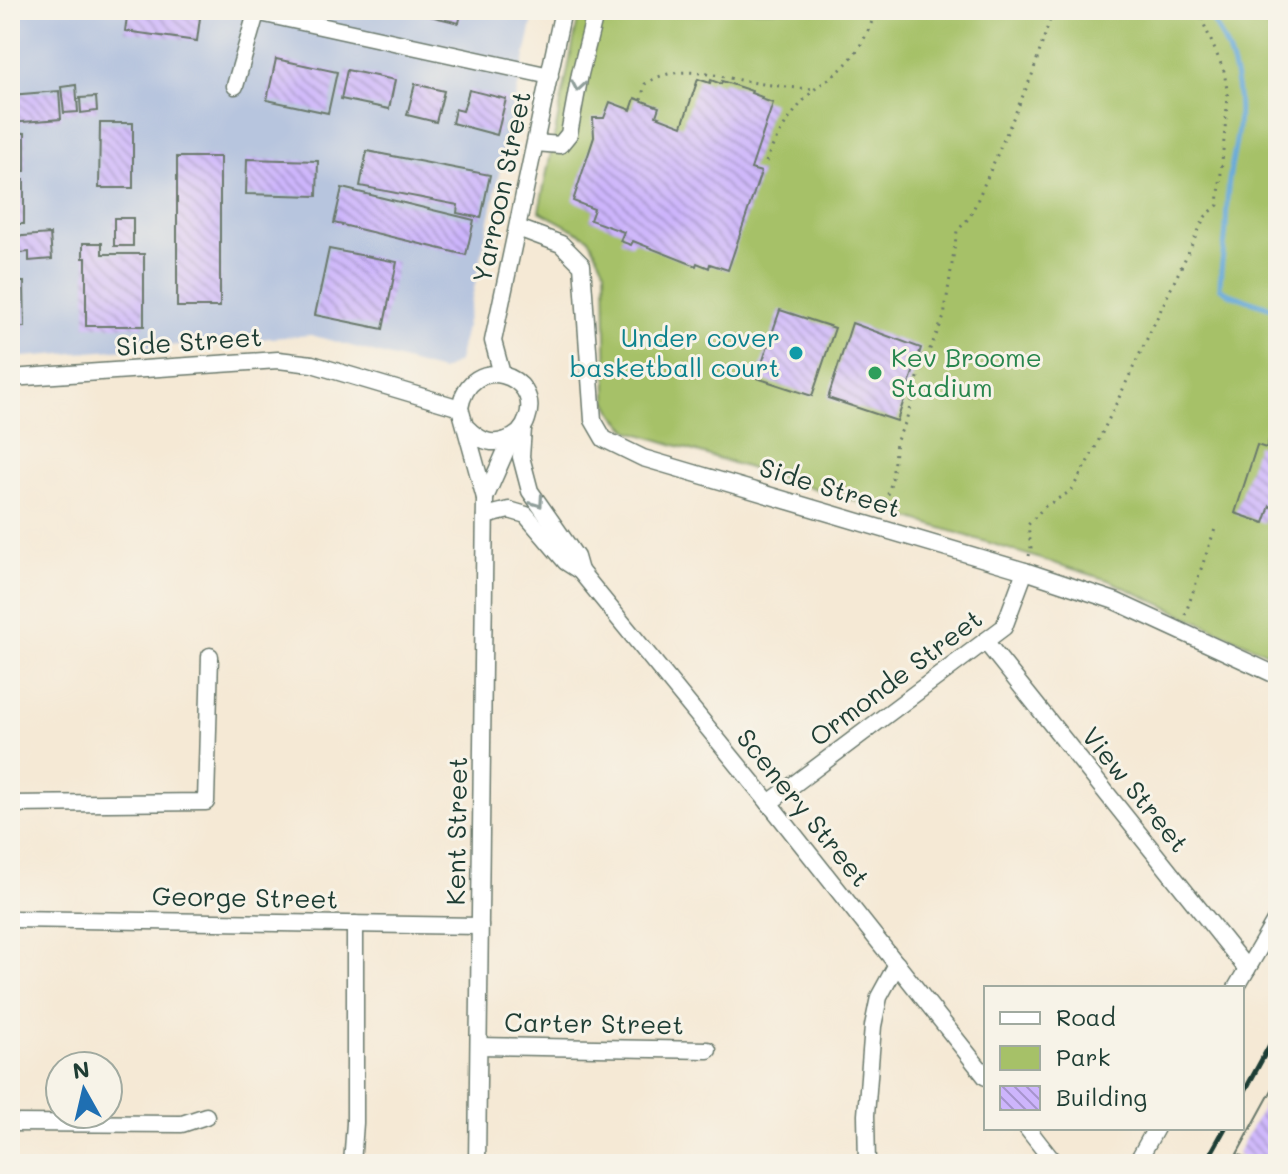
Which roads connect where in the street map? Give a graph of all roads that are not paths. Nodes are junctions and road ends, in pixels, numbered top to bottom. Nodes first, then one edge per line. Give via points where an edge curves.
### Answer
1 (563, 10) edge
2 (596, 10) edge
3 (256, 11) edge
4 (550, 76) junction
5 (235, 86) dead end
6 (536, 143) junction
7 (518, 228) junction
8 (502, 374) junction
9 (10, 378) edge
10 (460, 408) junction
11 (467, 428) junction
12 (517, 433) junction
13 (485, 498) junction
14 (485, 516) junction
15 (580, 571) junction
16 (1025, 571) junction
17 (985, 641) junction
18 (210, 656) dead end
19 (1278, 676) edge
20 (769, 803) junction
21 (10, 804) edge
22 (1278, 916) edge
23 (10, 919) edge
24 (355, 924) junction
25 (480, 926) junction
26 (897, 964) junction
27 (1247, 969) junction
28 (1237, 986) edge
29 (479, 1046) junction
30 (708, 1050) dead end
31 (984, 1074) edge
32 (206, 1116) dead end
33 (10, 1123) edge
34 (1029, 1130) edge
35 (1155, 1130) edge
36 (352, 1164) edge
37 (477, 1164) edge
38 (867, 1164) edge
39 (1055, 1164) edge
40 (1136, 1164) edge

1 - 4 street, Yarroon Street
2 -> 6 street via 569,134 560,145
3 - 4 street
3 - 5 street
4 - 6 street, Yarroon Street
6 - 7 street, Yarroon Street
7 - 8 street, Yarroon Street via 493,341
7 - 16 street, Side Street via 561,244 582,265 593,420 604,439 643,458
8 - 10 street via 469,385
8 - 12 street via 525,390 529,402 529,416
9 - 10 street, Side Street via 278,360 312,364
10 - 11 street
11 - 12 street via 487,442
11 - 13 street, Kent Street
12 - 13 street, Kent Street
12 -> 15 street, Scenery Street via 530,491 576,557
13 - 14 street, Kent Street
14 - 15 street, Scenery Street via 509,510 526,515
14 - 25 street, Kent Street
15 - 20 street, Scenery Street
16 - 17 street, Ormonde Street via 1004,627
16 - 19 street, Side Street via 1115,601
17 - 20 street, Ormonde Street
17 - 27 street, View Street
18 - 21 street via 206,802
20 - 26 street, Scenery Street
22 - 27 street
23 - 24 street, George Street
24 - 25 street, George Street
24 - 36 street
25 - 29 street, Kent Street
26 - 31 street, Scenery Street
26 - 38 street via 879,997 873,1026
27 - 28 street
29 - 30 street, Carter Street
29 - 37 street, Kent Street
32 - 33 street via 182,1124
34 - 39 street
35 - 40 street

